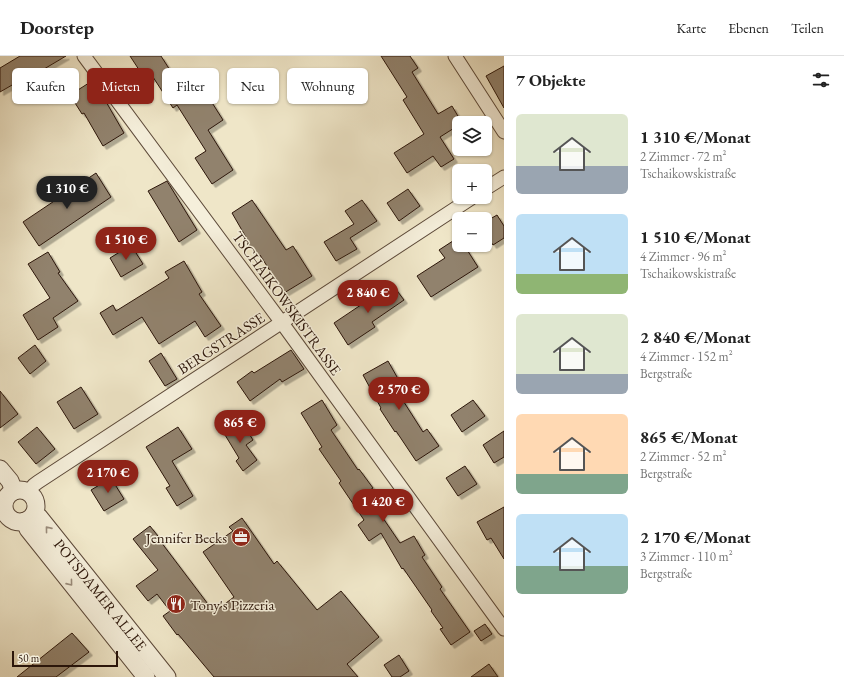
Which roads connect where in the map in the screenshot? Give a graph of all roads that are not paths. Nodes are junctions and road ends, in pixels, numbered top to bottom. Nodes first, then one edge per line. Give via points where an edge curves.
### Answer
1 (84, 56) edge
2 (455, 56) edge
3 (504, 132) edge
4 (504, 177) edge
5 (492, 185) edge
6 (463, 204) edge
7 (282, 323) junction
8 (0, 469) edge
9 (12, 493) edge
10 (29, 518) junction
11 (504, 629) edge
12 (146, 677) edge
13 (168, 677) edge

1 - 7 street, TSCHAIKOWSKISTRASSE
2 - 3 street
4 - 5 street
6 - 7 street, BERGSTRASSE
7 - 9 street, BERGSTRASSE via 38,482
7 - 11 street, TSCHAIKOWSKISTRASSE
8 - 9 street via 10,481
9 - 10 street via 33,497 36,508
9 - 10 street via 4,506 6,515 14,521
10 -> 12 street, POTSDAMER ALLEE via 28,529
13 -> 10 street, POTSDAMER ALLEE via 39,517

